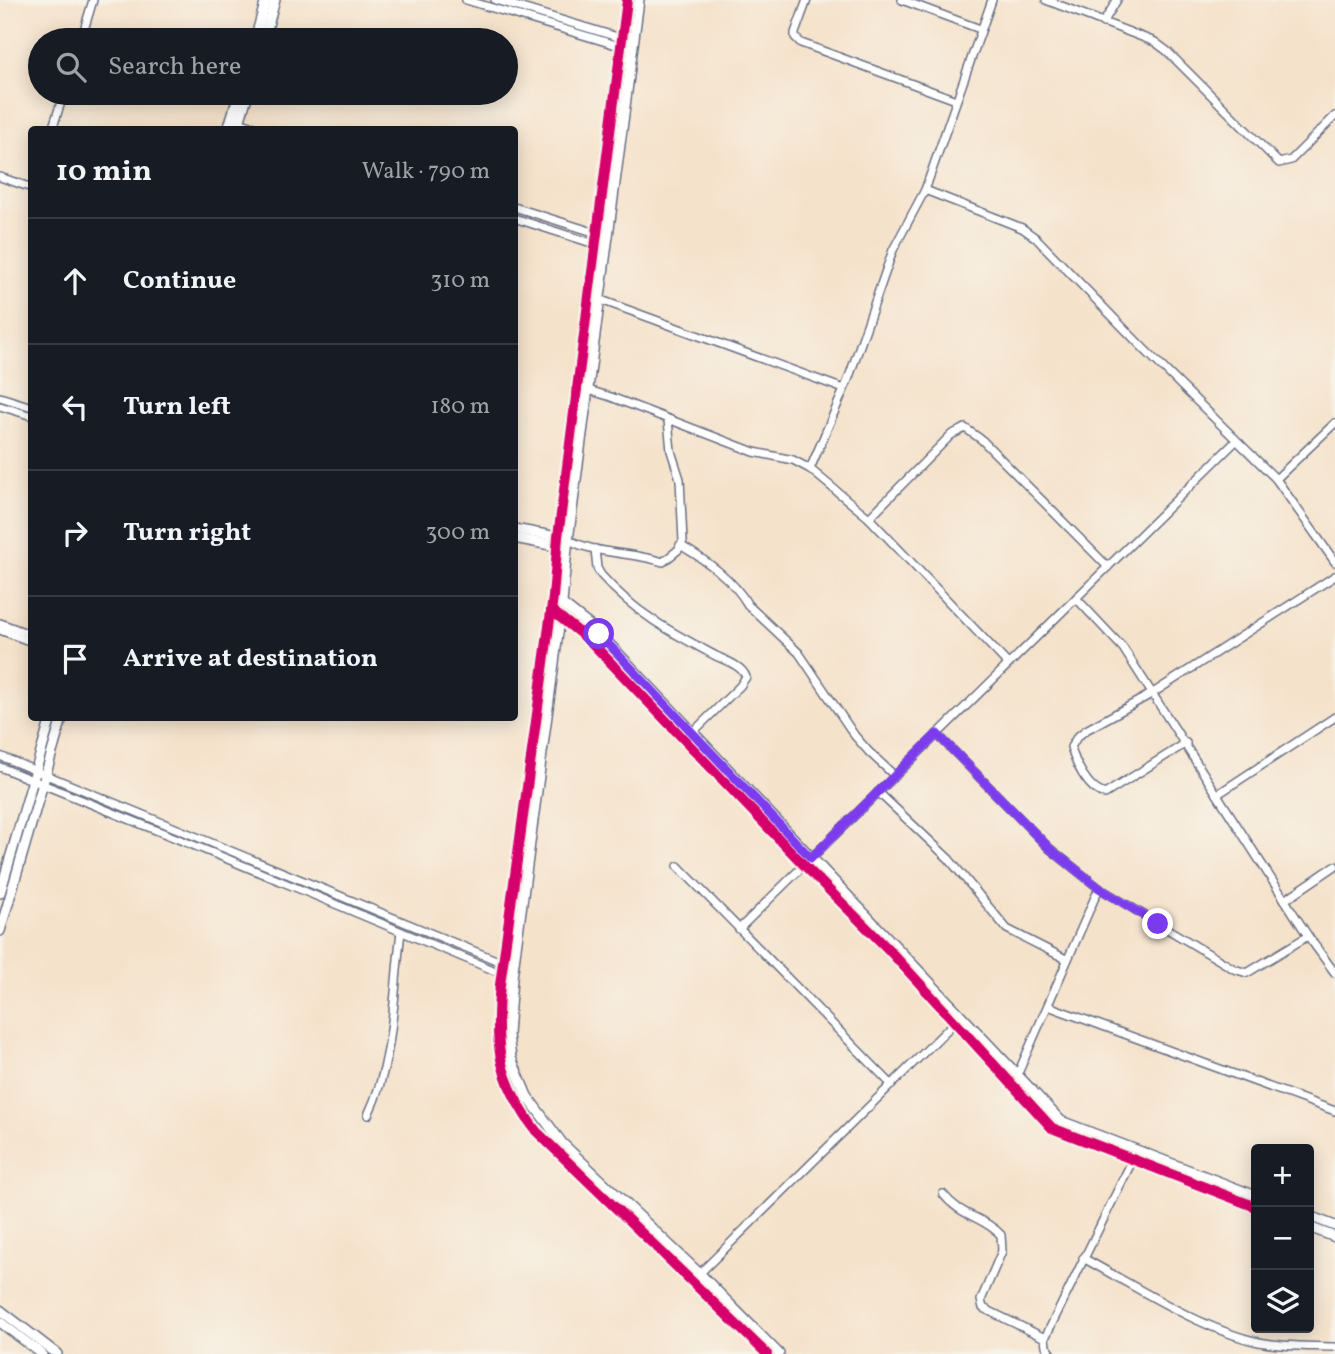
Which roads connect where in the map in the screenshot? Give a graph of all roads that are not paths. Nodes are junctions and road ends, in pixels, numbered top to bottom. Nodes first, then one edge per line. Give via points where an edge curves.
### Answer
1 (93, 0) edge
2 (267, 0) edge
3 (275, 0) edge
4 (466, 0) edge
5 (495, 0) edge
6 (627, 0) edge
7 (639, 0) edge
8 (807, 0) edge
9 (902, 0) edge
10 (992, 0) edge
11 (1046, 0) edge
12 (1118, 0) edge
13 (1103, 23) junction
14 (85, 28) edge
15 (259, 28) edge
16 (267, 28) edge
17 (981, 29) junction
18 (621, 42) junction
19 (633, 46) junction
20 (956, 100) junction
21 (60, 105) edge
22 (237, 105) edge
23 (243, 105) edge
24 (1335, 116) edge
25 (53, 126) edge
26 (234, 126) edge
27 (0, 177) edge
28 (28, 187) edge
29 (925, 190) junction
30 (518, 208) edge
31 (518, 219) edge
32 (597, 233) junction
33 (609, 237) junction
34 (595, 244) junction
35 (607, 248) junction
36 (601, 300) junction
37 (578, 387) junction
38 (844, 389) junction
39 (589, 391) junction
40 (0, 397) edge
41 (28, 406) edge
42 (0, 407) edge
43 (28, 415) edge
44 (668, 420) junction
45 (1335, 423) edge
46 (1236, 441) junction
47 (810, 469) junction
48 (1276, 479) junction
49 (869, 518) junction
50 (518, 530) edge
51 (518, 538) edge
52 (563, 542) junction
53 (680, 545) junction
54 (595, 549) junction
55 (1335, 562) edge
56 (1108, 567) junction
57 (1335, 576) edge
58 (553, 597) junction
59 (1076, 598) junction
60 (562, 603) junction
61 (555, 613) junction
62 (0, 623) edge
63 (0, 630) edge
64 (28, 634) edge
65 (28, 640) edge
66 (1008, 664) junction
67 (1153, 693) junction
68 (1335, 717) edge
69 (50, 721) edge
70 (61, 721) edge
71 (937, 734) junction
72 (689, 736) junction
73 (1186, 743) junction
74 (0, 756) edge
75 (0, 767) edge
76 (895, 776) junction
77 (40, 777) junction
78 (878, 792) junction
79 (1218, 794) junction
80 (154, 818) junction
81 (151, 828) junction
82 (807, 862) junction
83 (678, 866) dead end
84 (1335, 866) edge
85 (1099, 888) junction
86 (0, 893) edge
87 (1285, 900) junction
88 (739, 929) junction
89 (0, 931) edge
90 (401, 932) junction
91 (1308, 936) junction
92 (1066, 959) junction
93 (508, 965) junction
94 (1335, 973) edge
95 (502, 974) junction
96 (512, 978) junction
97 (1048, 1006) junction
98 (958, 1019) junction
99 (1014, 1080) junction
100 (892, 1085) junction
101 (1335, 1111) edge
102 (368, 1115) dead end
103 (1135, 1155) junction
104 (943, 1194) dead end
105 (1251, 1194) edge
106 (1251, 1205) edge
107 (1314, 1218) edge
108 (1335, 1226) edge
109 (1314, 1229) edge
110 (1335, 1237) edge
111 (1083, 1258) junction
112 (700, 1274) junction
113 (692, 1282) junction
114 (0, 1310) edge
115 (0, 1322) edge
116 (1045, 1338) junction
117 (1335, 1347) edge
118 (42, 1354) edge
119 (57, 1354) edge
120 (766, 1354) edge
121 (779, 1354) edge
122 (1052, 1354) edge

1 - 14 street
2 - 15 street
3 - 16 street
4 - 18 street
5 - 18 street
6 - 18 street
7 - 19 street
8 - 20 street via 795,33 801,43
9 - 17 street
10 - 17 street
11 - 13 street
12 - 13 street
13 - 24 street via 1167,51 1279,163 1292,160
17 - 20 street
18 - 19 street
18 - 32 street
19 - 33 street
20 - 29 street
21 - 25 street
22 - 26 street
23 - 26 street
27 - 28 street
29 - 38 street via 894,250
29 - 46 street via 1022,228 1037,239
30 - 32 street
31 - 34 street
32 - 33 street
32 - 34 street
33 - 35 street
34 - 35 street
34 - 37 street
35 - 36 street
36 - 38 street
36 - 39 street
37 - 39 street
37 - 52 street
38 - 47 street
39 - 44 street
39 - 52 street
40 - 41 street
42 - 43 street
44 - 47 street
44 - 53 street via 680,479
45 - 48 street
46 - 48 street
46 - 56 street
47 - 49 street
48 - 55 street
49 - 56 street via 951,435 965,428
49 - 66 street
50 - 52 street
51 - 52 street
52 - 54 street
52 - 58 street
52 - 60 street
53 - 54 street via 663,562
53 - 76 street via 714,567 799,653 855,736
54 - 72 street via 601,575 644,616 745,674 740,686
56 - 59 street
57 - 67 street
58 - 60 street
58 - 61 street
59 - 66 street
59 - 67 street via 1123,648
60 - 61 street
60 - 72 street via 599,634
61 - 72 street
61 - 93 street
62 - 64 street
63 - 65 street
66 - 71 street
67 - 73 street
67 - 73 street via 1086,730 1072,743 1087,779 1105,794
68 - 79 street
69 - 77 street
70 - 77 street
71 - 76 street
71 - 85 street via 1049,848
72 - 82 street
73 - 79 street
74 - 77 street
75 - 77 street
76 - 78 street
77 - 80 street
77 - 81 street
77 - 86 street
77 - 89 street
78 - 82 street
78 - 92 street via 948,859 1007,929
79 - 87 street
80 - 81 street
80 - 93 street
81 - 90 street
82 - 88 street
82 - 98 street
83 - 88 street
84 - 87 street
85 - 91 street via 1247,973
85 - 92 street
87 - 91 street
88 - 100 street
90 - 95 street
90 - 102 street via 386,1068
91 - 94 street
92 - 97 street
93 - 95 street
93 - 96 street
95 - 96 street
95 - 113 street via 498,1047 522,1112 555,1151
96 - 112 street via 509,1044 532,1105 562,1143
97 - 99 street
97 - 101 street
98 - 99 street
98 - 100 street
99 - 103 street via 1052,1128
100 - 112 street
103 - 105 street
103 - 106 street
103 - 111 street
104 - 116 street via 963,1213 995,1229 1003,1242 981,1300 983,1308
107 - 108 street
109 - 110 street
111 - 116 street
111 - 117 street via 1239,1337 1262,1343
112 - 113 street
112 - 121 street
113 - 120 street
114 - 119 street
115 - 118 street
116 - 122 street

